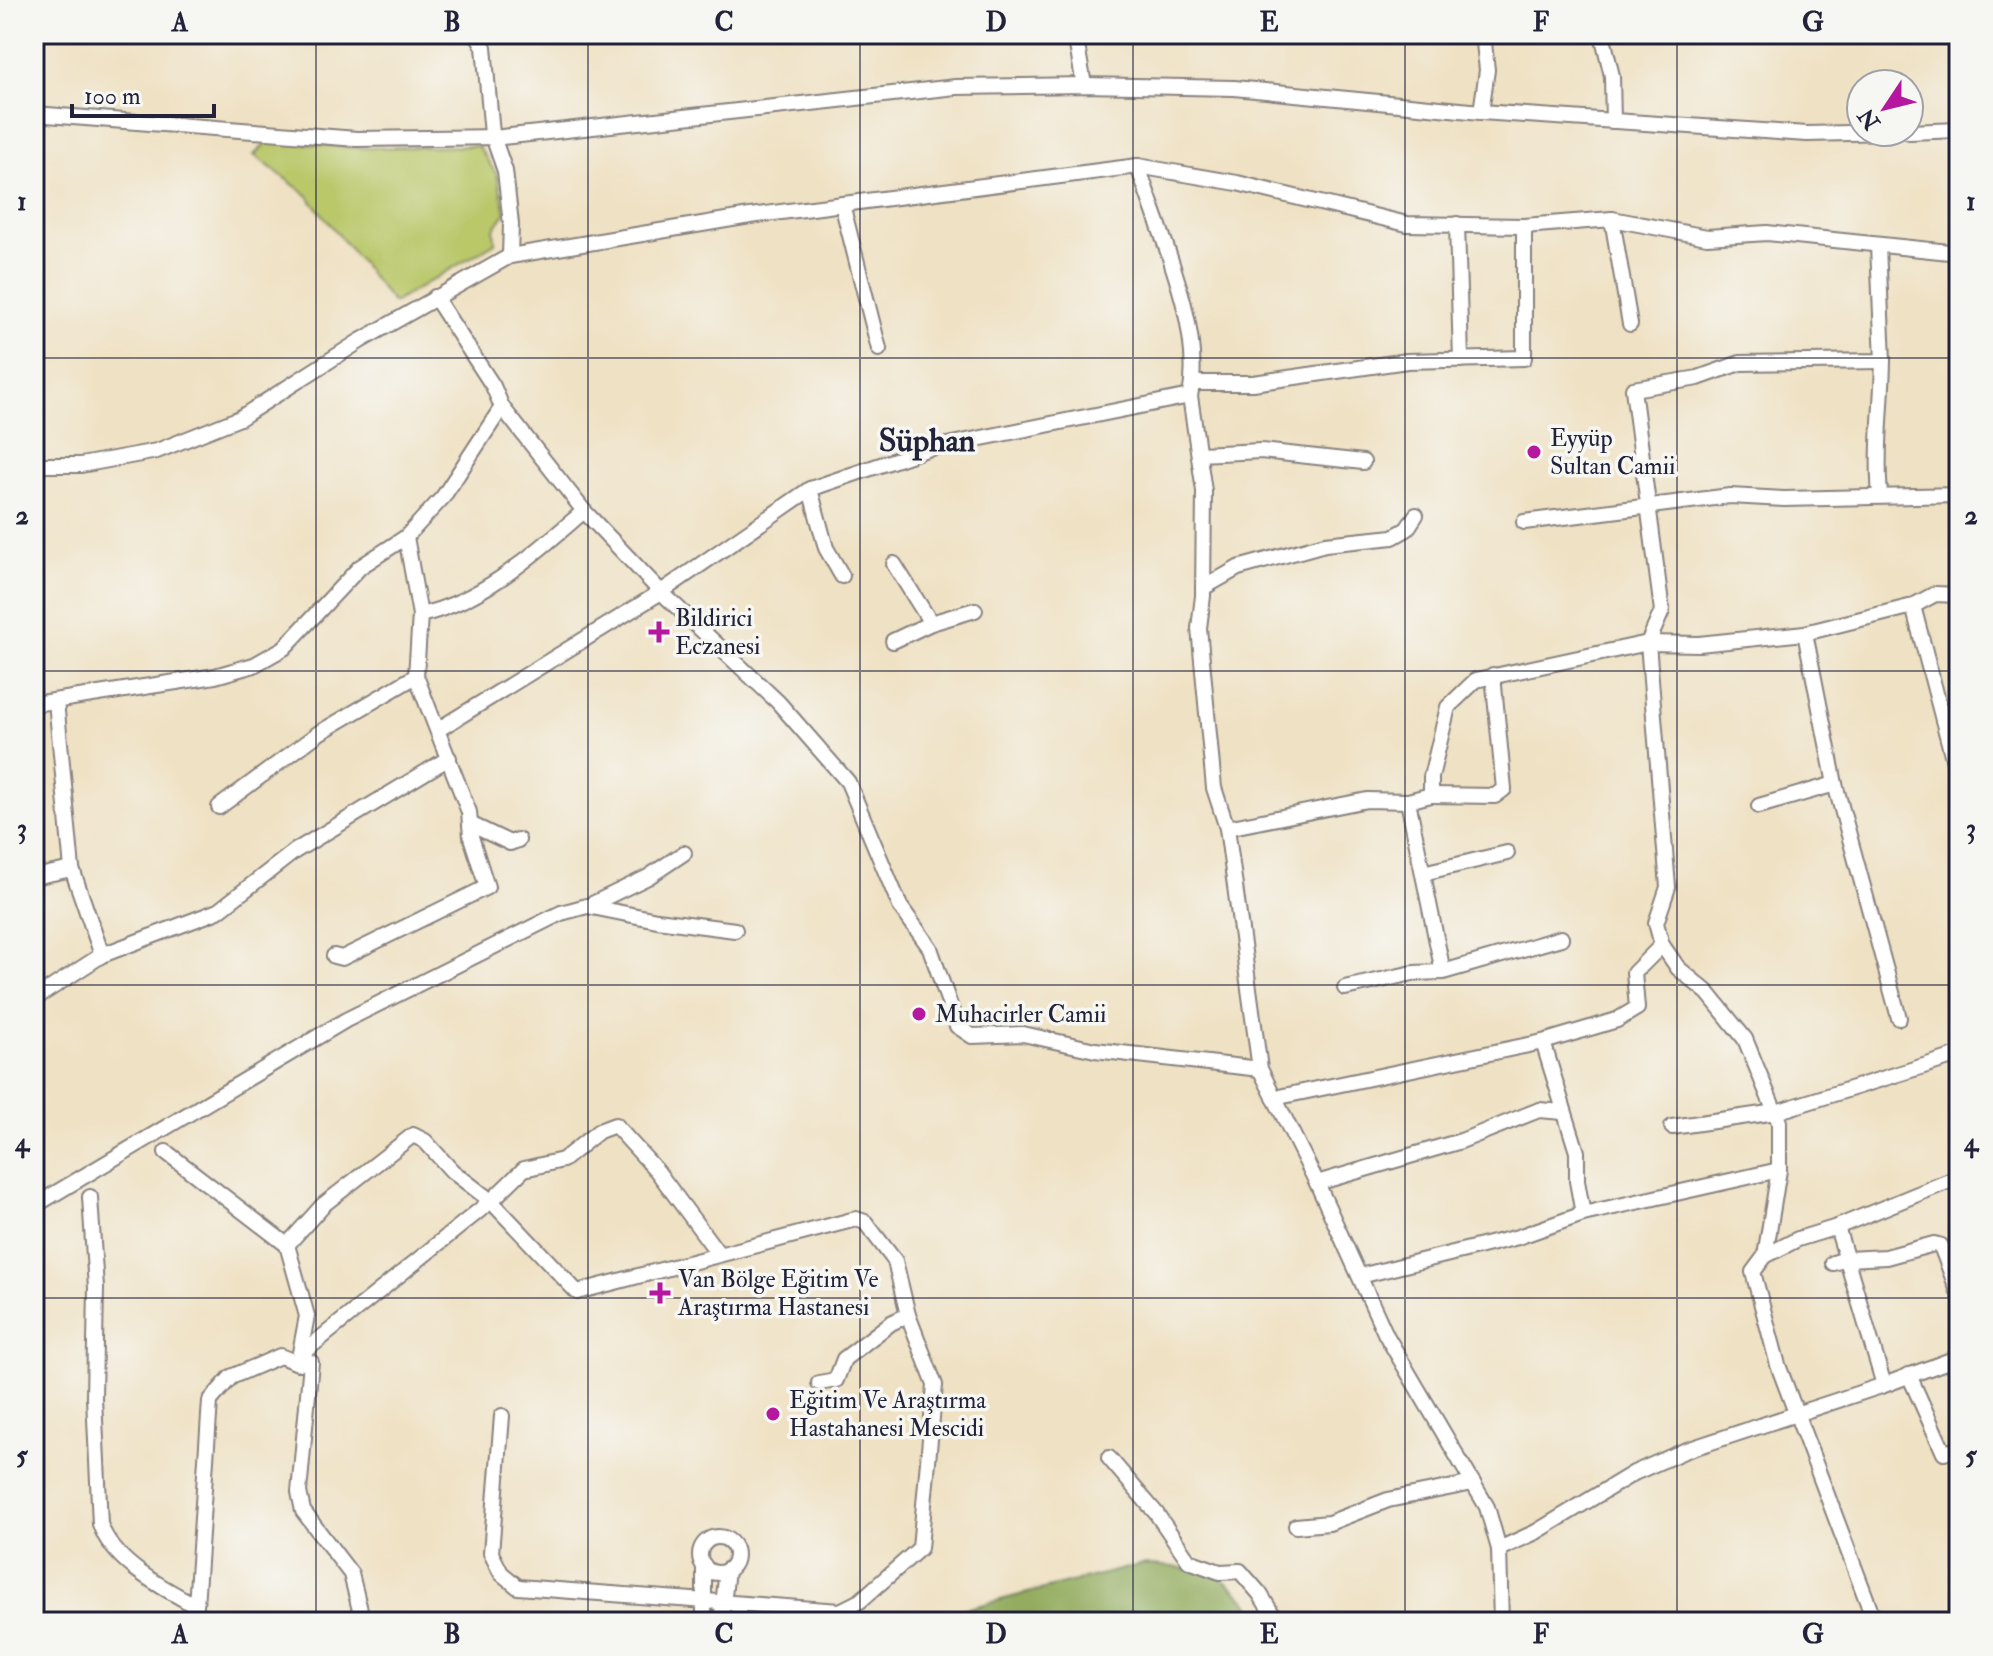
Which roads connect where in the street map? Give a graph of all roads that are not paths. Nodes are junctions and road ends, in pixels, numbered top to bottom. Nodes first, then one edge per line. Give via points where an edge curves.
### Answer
1 (477, 34) edge
2 (1075, 34) edge
3 (1483, 34) edge
4 (1602, 34) edge
5 (1084, 85) junction
6 (1481, 112) junction
7 (34, 114) edge
8 (1613, 121) junction
9 (1959, 130) edge
10 (1925, 131) edge
11 (1845, 133) edge
12 (492, 134) junction
13 (1138, 166) junction
14 (842, 204) junction
15 (1612, 219) junction
16 (1457, 224) junction
17 (1524, 226) junction
18 (1878, 246) junction
19 (1959, 253) edge
20 (510, 256) junction
21 (435, 297) junction
22 (1630, 324) dead end
23 (879, 349) dead end
24 (1461, 360) junction
25 (1883, 361) junction
26 (1191, 389) junction
27 (502, 407) junction
28 (1199, 454) junction
29 (1363, 462) dead end
30 (34, 465) edge
31 (810, 489) junction
32 (1959, 495) edge
33 (1880, 496) junction
34 (1651, 507) junction
35 (584, 511) junction
36 (1416, 515) dead end
37 (1524, 522) dead end
38 (406, 537) junction
39 (894, 564) dead end
40 (842, 576) dead end
41 (1203, 588) junction
42 (661, 592) junction
43 (1959, 595) edge
44 (1913, 606) junction
45 (975, 610) dead end
46 (420, 615) junction
47 (931, 623) junction
48 (1805, 633) junction
49 (893, 641) dead end
50 (1648, 643) junction
51 (1493, 675) junction
52 (416, 676) junction
53 (56, 701) junction
54 (34, 704) edge
55 (439, 729) junction
56 (449, 758) junction
57 (1959, 781) edge
58 (1835, 784) junction
59 (1431, 795) junction
60 (1408, 801) junction
61 (1759, 806) dead end
62 (219, 807) dead end
63 (470, 824) junction
64 (1227, 828) junction
65 (518, 840) dead end
66 (684, 853) dead end
67 (1507, 853) dead end
68 (72, 869) junction
69 (1423, 873) junction
70 (34, 877) edge
71 (587, 906) junction
72 (735, 930) dead end
73 (1561, 938) dead end
74 (1662, 945) junction
75 (102, 955) junction
76 (334, 956) dead end
77 (1443, 972) junction
78 (1345, 988) dead end
79 (34, 999) edge
80 (1899, 1018) dead end
81 (1543, 1042) junction
82 (1959, 1055) edge
83 (1260, 1069) junction
84 (1274, 1098) junction
85 (1563, 1112) junction
86 (1776, 1112) junction
87 (1672, 1127) dead end
88 (166, 1152) dead end
89 (1779, 1170) junction
90 (1959, 1177) edge
91 (1317, 1183) junction
92 (90, 1197) dead end
93 (491, 1201) junction
94 (34, 1206) edge
95 (1583, 1214) junction
96 (1837, 1227) junction
97 (287, 1245) junction
98 (718, 1253) junction
99 (1765, 1256) junction
100 (1840, 1261) junction
101 (1360, 1276) junction
102 (1959, 1294) edge
103 (908, 1315) junction
104 (1959, 1357) edge
105 (299, 1359) junction
106 (1909, 1375) junction
107 (819, 1383) dead end
108 (1884, 1385) junction
109 (1797, 1412) junction
110 (502, 1416) dead end
111 (1959, 1449) edge
112 (1109, 1458) dead end
113 (1473, 1483) junction
114 (1296, 1526) dead end
115 (1499, 1549) junction
116 (704, 1565) junction
117 (727, 1570) junction
118 (705, 1601) junction
119 (721, 1602) junction
120 (739, 1604) junction
121 (196, 1606) junction
122 (196, 1622) edge
123 (363, 1622) edge
124 (704, 1622) edge
125 (721, 1622) edge
126 (737, 1622) edge
127 (1277, 1622) edge
128 (1501, 1622) edge
129 (1875, 1622) edge

1 - 12 street via 484,47
2 - 5 street
3 - 6 street via 1487,70
4 - 8 street via 1612,76
5 - 6 street via 1234,88
5 - 12 street via 956,87
6 - 8 street
7 - 12 street via 357,139
8 - 11 street
9 - 10 street
12 - 20 street via 505,171
13 - 14 street
13 - 16 street via 1237,183 1407,224
13 - 26 street via 1189,335
14 - 20 street
14 - 23 street
15 - 17 street
15 - 18 street via 1707,237 1767,233
15 - 22 street
16 - 17 street
16 - 24 street
17 - 24 street via 1524,358
18 - 19 street
18 - 25 street
20 - 21 street
21 - 27 street
21 - 30 street via 240,418 157,451 81,465
24 - 26 street via 1407,361
25 - 33 street via 1877,445
25 - 34 street via 1740,363 1698,378 1633,389
26 - 28 street
26 - 31 street via 927,449
27 - 35 street
27 - 38 street via 443,497
28 - 29 street via 1261,451
28 - 41 street
31 - 40 street via 826,548
31 - 42 street
32 - 33 street
33 - 34 street via 1730,496
34 - 37 street
34 - 50 street via 1662,611
35 - 42 street
35 - 46 street via 524,563 461,601
36 - 41 street via 1393,537 1325,544 1238,568
38 - 46 street
38 - 53 street via 360,567 284,648 254,665
39 - 47 street
41 - 64 street via 1199,628 1214,788
42 - 55 street
42 - 83 street via 778,702 848,782 900,906 930,948 957,1026 972,1036 1023,1034 1095,1050
43 - 44 street via 1935,594
44 - 48 street
44 - 57 street
45 - 47 street
46 - 52 street
47 - 49 street
48 - 50 street via 1699,644
48 - 58 street
50 - 51 street
50 - 74 street via 1668,887 1656,923
51 - 59 street via 1476,680 1448,707
51 - 59 street via 1504,789 1495,796
52 - 55 street
52 - 62 street via 319,733
53 - 54 street
53 - 68 street
55 - 56 street
56 - 63 street
56 - 75 street via 295,851 218,911
58 - 61 street
58 - 80 street
59 - 60 street
60 - 64 street via 1367,800
60 - 69 street
63 - 65 street via 510,843
63 - 76 street via 487,887 391,937 342,958
64 - 83 street
66 - 71 street
67 - 69 street
68 - 70 street
68 - 75 street
69 - 77 street
71 - 72 street
71 - 94 street via 482,950 346,1020
73 - 77 street
74 - 81 street via 1634,973 1637,1008 1617,1020
74 - 86 street via 1745,1039
75 - 79 street
77 - 78 street
81 - 84 street
81 - 85 street
82 - 86 street
83 - 84 street
84 - 91 street
85 - 91 street via 1539,1110 1461,1141
85 - 95 street via 1577,1152
86 - 87 street
86 - 89 street
88 - 97 street
89 - 95 street
89 - 99 street
90 - 96 street
91 - 101 street
92 - 121 street via 100,1524 104,1538 150,1581
93 - 97 street via 413,1135 323,1205
93 - 98 street via 577,1292
93 - 98 street via 524,1169 563,1160 615,1125
93 - 105 street
95 - 101 street via 1518,1237
96 - 99 street
96 - 100 street
97 - 105 street via 307,1316
98 - 103 street via 856,1219 865,1222 895,1261
99 - 109 street via 1753,1272 1757,1298
100 - 102 street via 1886,1257 1934,1244 1941,1246
100 - 108 street
101 - 113 street via 1386,1335
103 - 107 street via 844,1359 836,1380
103 - 120 street via 935,1385 920,1548 847,1609
104 - 106 street
105 - 121 street via 280,1356 231,1377 210,1401
105 - 123 street via 311,1362 299,1492 303,1511 351,1574
106 - 108 street
106 - 111 street via 1944,1453
108 - 109 street
109 - 115 street via 1634,1473
109 - 129 street
110 - 118 street via 491,1553 505,1579 531,1589
112 - 127 street via 1189,1561 1220,1572 1240,1571
113 - 114 street via 1388,1500 1329,1523
113 - 115 street via 1487,1507
115 - 128 street
116 - 117 street via 717,1573
116 - 117 street via 700,1554 705,1543 722,1538 735,1550
116 - 118 street
117 - 119 street
118 - 119 street
118 - 124 street
119 - 120 street
119 - 125 street
120 - 126 street
121 - 122 street

